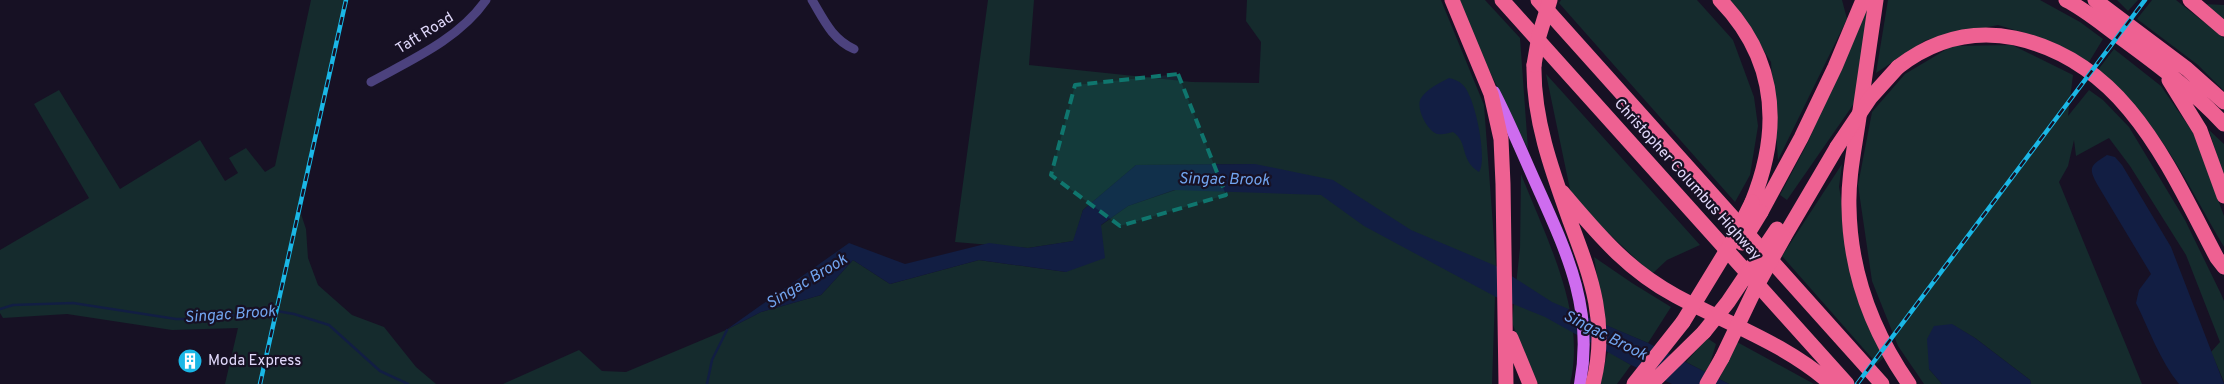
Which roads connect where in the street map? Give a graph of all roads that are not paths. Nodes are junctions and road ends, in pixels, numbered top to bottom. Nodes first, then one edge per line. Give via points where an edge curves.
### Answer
1 (486, 0) edge
2 (812, 0) edge
3 (1452, 0) edge
4 (1502, 0) edge
5 (1538, 0) edge
6 (1545, 0) edge
7 (1550, 0) edge
8 (1720, 0) edge
9 (1863, 0) edge
10 (1876, 0) edge
11 (2066, 0) edge
12 (2095, 0) edge
13 (2190, 0) edge
14 (2224, 29) edge
15 (854, 49) dead end
16 (1480, 64) junction
17 (1534, 65) junction
18 (2162, 68) junction
19 (371, 82) dead end
20 (2224, 102) edge
21 (2224, 124) edge
22 (1562, 192) junction
23 (2224, 196) edge
24 (1756, 207) junction
25 (1781, 233) junction
26 (2220, 263) edge
27 (2224, 281) edge
28 (1506, 322) junction
29 (1710, 379) edge
30 (1644, 382) edge
31 (1506, 384) edge
32 (1530, 384) edge
33 (1580, 384) edge
34 (1593, 384) edge
35 (1831, 384) edge
36 (1847, 384) edge
37 (1882, 384) edge
38 (1909, 384) edge

1 - 19 street, Taft Road via 455,32
2 - 15 street via 831,33
3 - 16 highway
4 - 36 highway, Christopher Columbus Highway
5 - 37 highway, Christopher Columbus Highway
6 - 17 highway, bridge
7 - 17 highway, bridge
8 - 24 highway via 1750,39 1769,91 1769,146
9 - 24 highway via 1796,147
10 - 38 highway via 1848,206 1853,257 1866,304 1884,346
11 - 18 highway
12 - 20 highway
13 - 14 highway
16 - 28 highway via 1500,139
16 - 33 main road via 1564,246 1574,275 1582,308 1584,343
17 - 22 highway via 1534,95 1546,151
18 - 21 highway
18 - 23 highway via 2200,130
22 - 34 highway via 1589,271 1600,320
22 - 35 highway via 1606,244 1643,275 1675,296 1783,349
24 - 30 highway, bridge via 1724,271 1667,342
25 - 26 highway, bridge via 1870,98 1898,67 1936,44 1965,35 2006,36 2035,43 2081,65 2118,96 2165,160
25 - 29 highway, bridge
25 - 30 highway, bridge via 1682,356
26 - 27 highway
28 - 31 highway
28 - 32 highway

